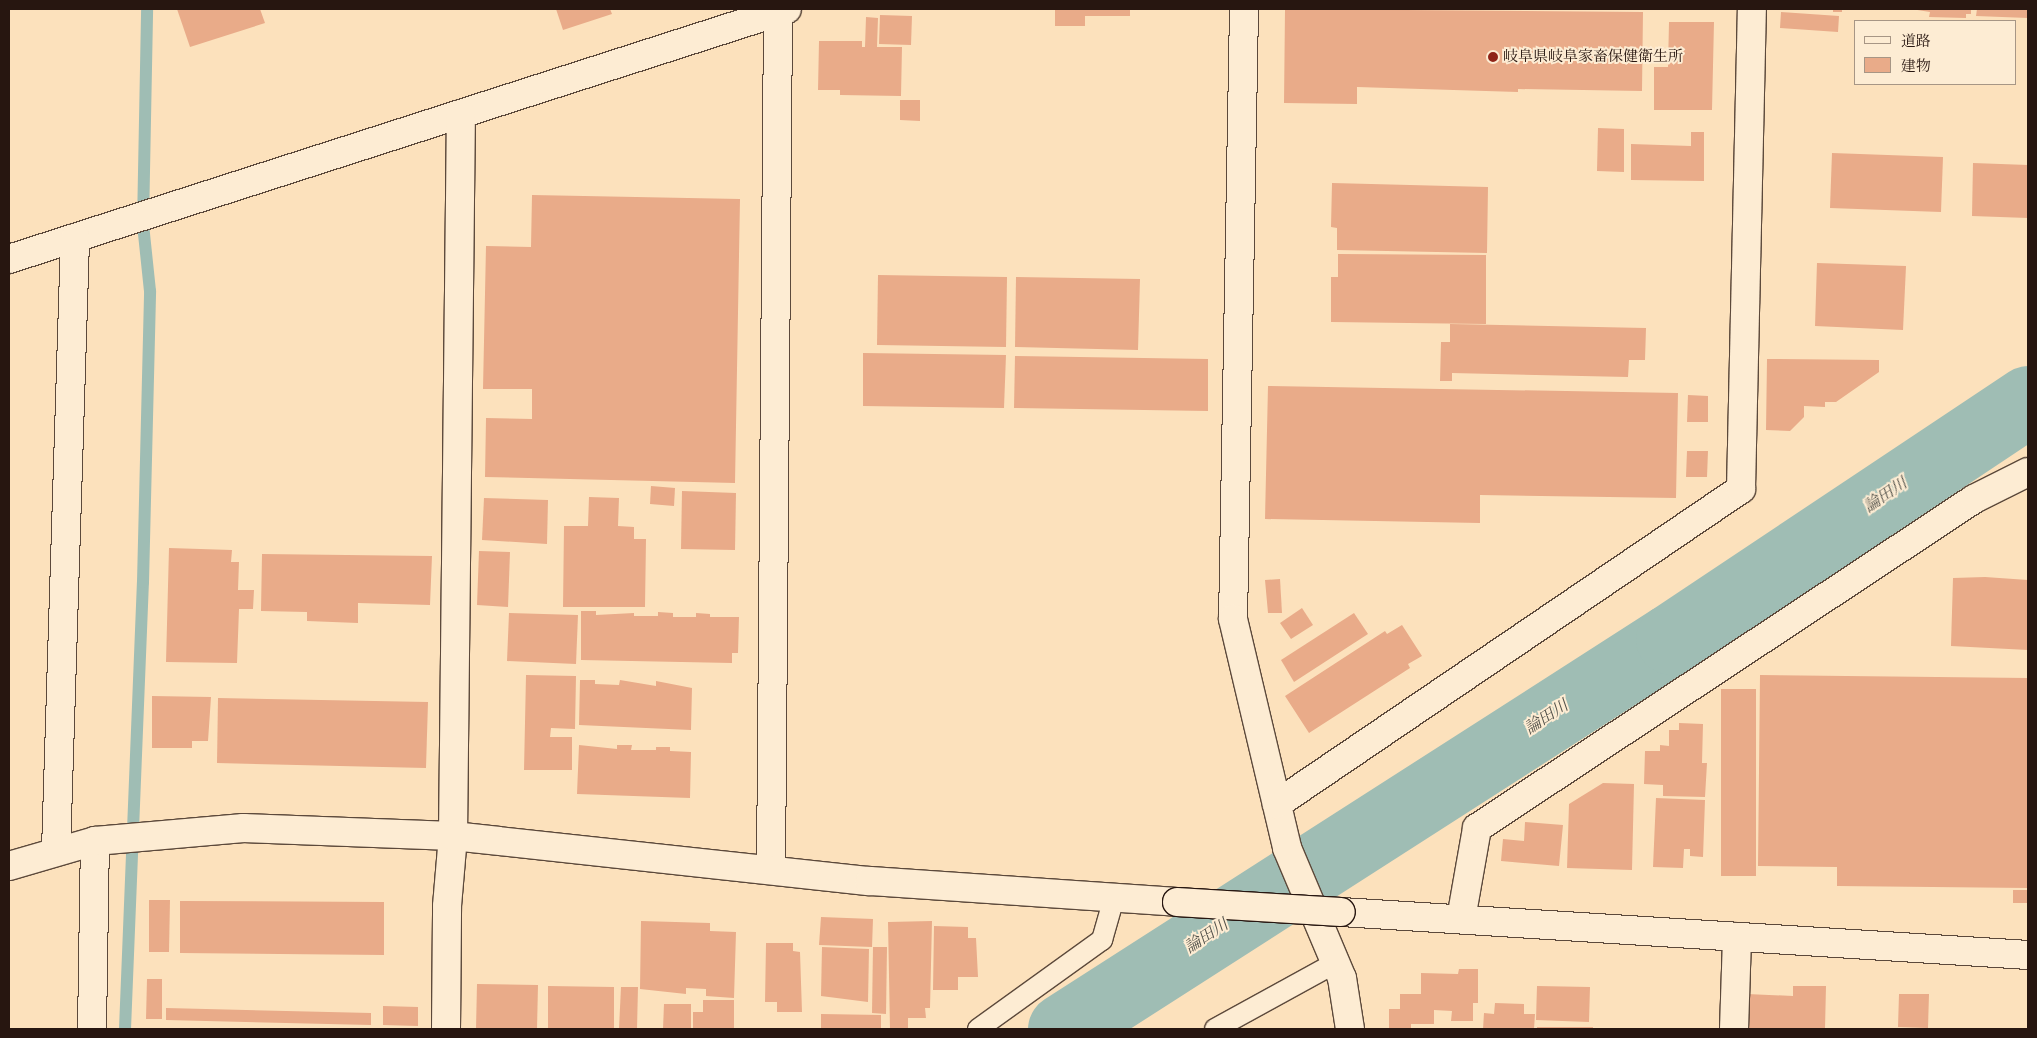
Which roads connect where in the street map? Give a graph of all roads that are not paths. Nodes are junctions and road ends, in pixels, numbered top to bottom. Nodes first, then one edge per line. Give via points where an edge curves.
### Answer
1 (1244, 9) edge
2 (1752, 9) edge
3 (783, 10) edge
4 (461, 114) junction
5 (74, 238) junction
6 (9, 259) edge
7 (2028, 472) edge
8 (1277, 804) junction
9 (453, 836) junction
10 (95, 841) junction
11 (56, 851) junction
12 (9, 866) edge
13 (771, 870) junction
14 (1114, 898) junction
15 (1461, 919) junction
16 (1737, 937) junction
17 (2028, 955) edge
18 (1335, 962) junction
19 (92, 1029) edge
20 (446, 1029) edge
21 (978, 1029) edge
22 (1215, 1029) edge
23 (1350, 1029) edge
24 (1734, 1029) edge

1 - 8 street via 1233,619
2 - 8 street via 1741,489
3 - 4 street
3 - 13 street
4 - 5 street
4 - 9 street
5 - 6 street
5 - 11 street
7 - 15 street via 1974,499 1477,828
8 - 18 street via 1287,848
9 - 10 street via 243,828
9 - 13 street
9 - 20 street via 447,906
10 - 11 street
10 - 19 street
11 - 12 street
13 - 14 street via 870,881
14 - 15 street, bridge
14 - 21 lane via 1102,940
15 - 16 street
16 - 17 street
16 - 24 street
18 - 22 lane
18 - 23 street via 1342,978

